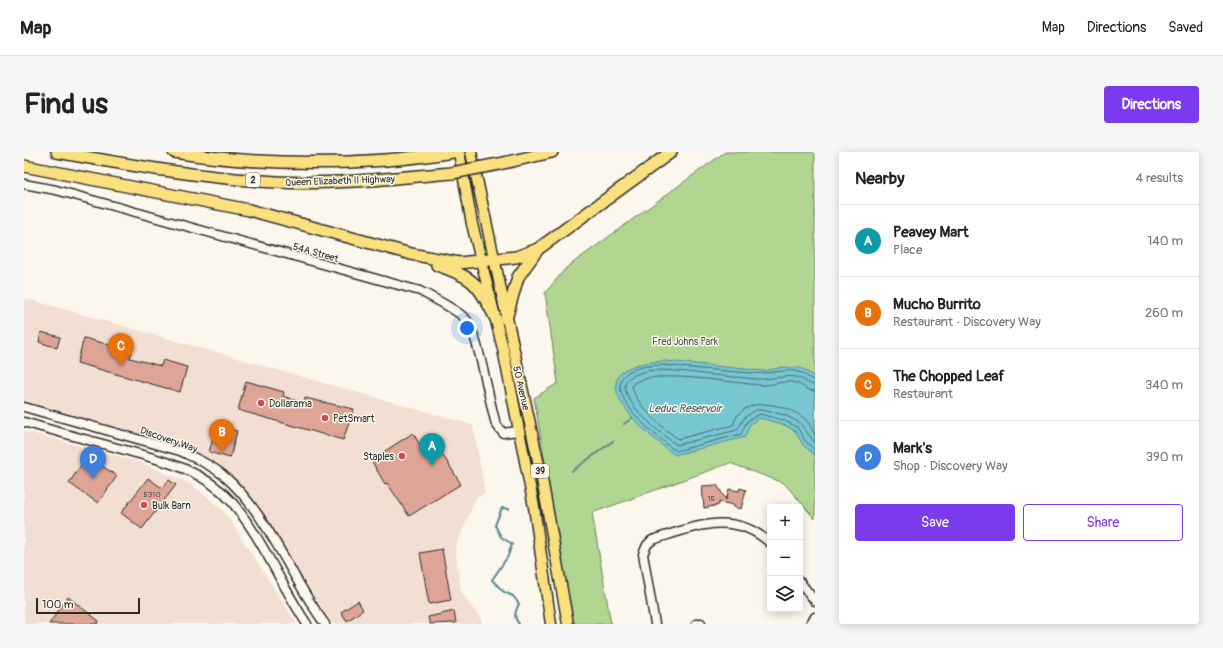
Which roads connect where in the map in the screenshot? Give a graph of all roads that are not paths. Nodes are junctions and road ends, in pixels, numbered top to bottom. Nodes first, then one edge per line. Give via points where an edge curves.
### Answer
1 (56, 152) edge
2 (174, 152) edge
3 (452, 152) edge
4 (459, 152) edge
5 (471, 152) edge
6 (552, 152) edge
7 (671, 152) edge
8 (24, 166) edge
9 (24, 184) edge
10 (468, 200) junction
11 (538, 249) junction
12 (411, 254) junction
13 (494, 261) junction
14 (481, 262) junction
15 (495, 317) junction
16 (506, 319) junction
17 (24, 408) edge
18 (24, 422) edge
19 (518, 432) junction
20 (767, 542) edge
21 (803, 586) edge
22 (815, 601) edge
23 (815, 617) edge
24 (551, 623) edge
25 (307, 624) edge
26 (325, 624) edge
27 (568, 624) edge
28 (655, 624) edge
29 (810, 624) edge

1 - 6 highway, Queen Elizabeth II Highway / 2, bridge via 193,174 276,182 364,181 452,173
2 - 3 highway, Queen Elizabeth II Highway / 2 via 239,159 323,161
4 - 10 main road, 50 Avenue / 39
5 - 13 main road, 50 Avenue / 39
7 - 11 highway
8 - 12 highway via 249,210
9 - 19 street, 54A Street via 56,190 420,291 466,319 475,339 496,424 503,433
10 - 13 main road via 484,254
10 - 14 main road, 50 Avenue / 39
11 - 13 highway via 516,258
11 - 16 highway via 518,277
12 - 14 highway via 459,263
12 - 15 highway via 467,276 479,288
13 - 14 highway
13 - 16 main road, 50 Avenue / 39
14 - 15 main road, 50 Avenue / 39
15 - 19 main road, 50 Avenue / 39
16 - 27 main road, 50 Avenue / 39 via 542,479
17 - 26 street, Discovery Way via 180,451 212,467 237,489 252,507
18 - 25 street via 170,463 209,481 241,514
19 - 24 main road, 50 Avenue / 39 via 534,507
20 - 28 street via 754,531 727,523 703,524 652,540 647,544 643,554
21 - 22 street
23 - 29 street

